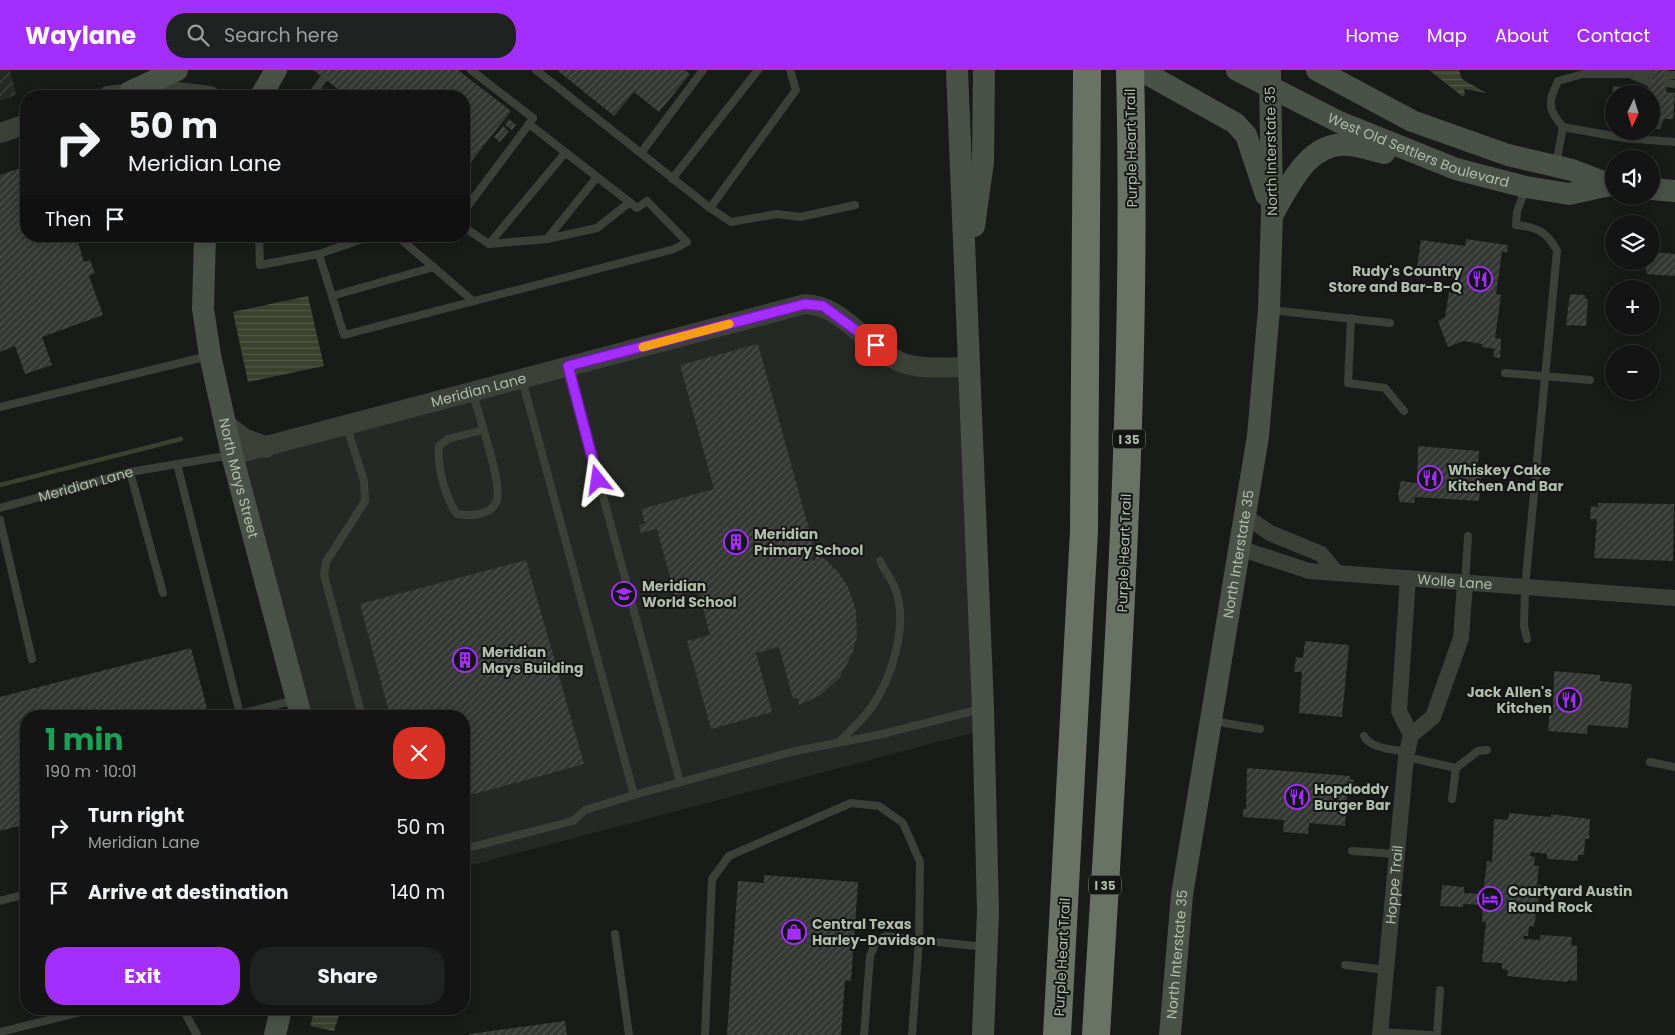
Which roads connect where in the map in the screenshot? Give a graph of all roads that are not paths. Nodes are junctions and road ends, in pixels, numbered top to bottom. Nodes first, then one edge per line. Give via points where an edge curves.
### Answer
1 (177, 70) edge
2 (276, 70) edge
3 (471, 70) edge
4 (536, 70) edge
5 (703, 70) edge
6 (758, 70) edge
7 (790, 70) edge
8 (957, 70) edge
9 (984, 70) edge
10 (1087, 70) edge
11 (1130, 70) edge
12 (1134, 70) edge
13 (1140, 70) edge
14 (1237, 70) edge
15 (1317, 70) edge
16 (1348, 70) edge
17 (1639, 70) edge
18 (1632, 72) edge
19 (1649, 77) dead end
20 (324, 78) dead end
21 (1270, 80) edge
22 (135, 90) edge
23 (264, 90) edge
24 (315, 90) edge
25 (1412, 121) junction
26 (529, 124) junction
27 (20, 126) edge
28 (1563, 127) junction
29 (0, 133) edge
30 (1132, 142) junction
31 (1675, 142) edge
32 (565, 153) junction
33 (642, 153) junction
34 (1555, 166) junction
35 (1456, 169) junction
36 (597, 177) junction
37 (672, 179) junction
38 (1605, 182) edge
39 (1605, 186) edge
40 (1526, 187) junction
41 (1660, 190) edge
42 (1675, 191) edge
43 (630, 202) junction
44 (470, 203) edge
45 (855, 205) dead end
46 (710, 208) junction
47 (1272, 215) junction
48 (470, 231) edge
49 (547, 239) junction
50 (205, 242) edge
51 (259, 242) edge
52 (354, 242) edge
53 (404, 242) edge
54 (489, 244) junction
55 (319, 254) junction
56 (434, 268) junction
57 (966, 286) junction
58 (332, 296) junction
59 (473, 301) junction
60 (1269, 309) junction
61 (1351, 318) junction
62 (1390, 322) dead end
63 (210, 356) junction
64 (568, 366) junction
65 (943, 367) junction
66 (969, 367) junction
67 (1505, 373) dead end
68 (1545, 377) junction
69 (522, 378) junction
70 (1590, 380) dead end
71 (472, 391) junction
72 (970, 394) junction
73 (0, 407) edge
74 (1404, 411) dead end
75 (347, 425) junction
76 (228, 426) junction
77 (483, 430) junction
78 (267, 447) junction
79 (232, 455) junction
80 (177, 464) junction
81 (130, 472) junction
82 (240, 483) junction
83 (0, 508) edge
84 (1244, 516) junction
85 (0, 520) edge
86 (1468, 536) dead end
87 (1239, 548) junction
88 (880, 561) dead end
89 (1336, 572) junction
90 (1408, 578) junction
91 (1465, 584) junction
92 (1525, 588) junction
93 (163, 594) dead end
94 (1675, 598) edge
95 (1527, 639) dead end
96 (32, 659) dead end
97 (299, 708) edge
98 (983, 708) junction
99 (239, 710) edge
100 (282, 710) edge
101 (360, 710) edge
102 (1212, 721) junction
103 (1260, 729) dead end
104 (1114, 735) junction
105 (1411, 735) junction
106 (1364, 736) dead end
107 (839, 742) junction
108 (1487, 750) dead end
109 (1406, 755) junction
110 (1650, 762) dead end
111 (1675, 767) edge
112 (1456, 768) junction
113 (680, 782) junction
114 (634, 795) junction
115 (1452, 799) dead end
116 (470, 847) edge
117 (1352, 851) dead end
118 (1397, 854) junction
119 (20, 896) edge
120 (0, 901) edge
121 (615, 934) dead end
122 (919, 940) junction
123 (987, 947) junction
124 (1345, 965) dead end
125 (1386, 970) junction
126 (1440, 990) dead end
127 (68, 1015) edge
128 (186, 1015) edge
129 (279, 1015) edge
130 (0, 1032) edge
131 (1381, 1033) edge
132 (197, 1035) edge
133 (274, 1035) edge
134 (629, 1035) edge
135 (705, 1035) edge
136 (864, 1035) edge
137 (912, 1035) edge
138 (983, 1035) edge
139 (1057, 1035) edge
140 (1096, 1035) edge
141 (1112, 1035) edge
142 (1170, 1035) edge
143 (1431, 1035) edge
144 (1437, 1035) edge

1 - 22 main road
2 - 23 main road
3 - 26 lane via 532,118
4 - 33 lane
5 - 33 lane
6 - 37 lane
7 - 46 lane via 796,90
8 - 57 main road
9 - 57 main road via 983,162
10 - 139 highway, Purple Heart Trail via 1084,531
11 - 30 highway, Purple Heart Trail / I 35
12 - 30 highway
13 - 47 main road via 1235,123 1246,135
14 - 21 main road, West Old Settlers Boulevard
15 - 25 main road
16 - 25 main road
17 - 18 lane
18 - 19 lane
18 - 28 lane via 1583,74 1558,81 1549,100 1554,116
20 - 24 lane
21 - 35 main road, West Old Settlers Boulevard via 1348,126
21 - 47 main road, North Interstate 35
25 - 34 main road, West Old Settlers Boulevard via 1508,155
26 - 32 lane
26 - 44 lane
27 - 29 street
28 - 31 lane via 1624,138
28 - 34 lane
30 - 104 highway, Purple Heart Trail / I 35 via 1129,440
32 - 36 lane
32 - 54 lane
33 - 37 lane
34 - 38 main road, West Old Settlers Boulevard
35 - 40 main road, West Old Settlers Boulevard
35 - 47 main road via 1348,144 1330,146 1314,154 1297,173
36 - 43 lane
36 - 49 lane
37 - 46 lane
39 - 40 main road, West Old Settlers Boulevard via 1569,194
40 - 68 lane via 1516,225 1544,232 1556,250
41 - 42 main road
43 - 49 lane via 597,228
43 - 59 lane via 637,208 647,201 687,242
45 - 46 lane via 800,217 777,214 731,222
47 - 60 main road, North Interstate 35
48 - 54 lane
49 - 54 lane
50 - 63 main road, North Mays Street via 202,310
51 - 55 lane via 260,265
52 - 55 lane
53 - 56 lane
55 - 58 lane
56 - 58 lane
56 - 59 lane
57 - 66 main road
58 - 59 lane via 344,335
60 - 61 lane
60 - 84 main road, North Interstate 35 via 1258,436
61 - 62 lane
61 - 74 lane via 1348,382 1385,388
63 - 73 lane
63 - 76 main road, North Mays Street
64 - 65 street, Meridian Lane via 805,304 823,306 902,362 921,367
64 - 69 street, Meridian Lane
64 - 113 lane
65 - 66 street, Meridian Lane
65 - 72 street via 959,376
66 - 72 main road
67 - 68 lane
68 - 70 lane
68 - 92 lane
69 - 71 street, Meridian Lane
69 - 114 lane
71 - 75 street, Meridian Lane
71 - 77 lane
72 - 98 main road
75 - 78 street, Meridian Lane
75 - 101 lane via 364,481 365,501 326,562 324,575
76 - 78 street via 244,438
76 - 79 main road, North Mays Street
77 - 77 lane via 498,488 497,501 487,512 468,516 456,514 450,505 438,456 439,446 448,439
78 - 79 street, Meridian Lane
78 - 82 street via 248,465
79 - 80 lane, Meridian Lane
79 - 82 main road, North Mays Street
80 - 81 lane, Meridian Lane
80 - 99 lane
81 - 83 lane, Meridian Lane
81 - 93 lane
82 - 97 main road, North Mays Street
84 - 87 main road, North Interstate 35
84 - 89 street via 1270,533 1321,554
85 - 96 lane
86 - 91 lane
87 - 89 street, Wolle Lane via 1309,571
87 - 102 main road, North Interstate 35
88 - 107 lane via 895,589 900,626 897,650 886,682 870,709
89 - 90 street, Wolle Lane
90 - 91 street, Wolle Lane
90 - 105 street via 1398,710
91 - 92 street, Wolle Lane
91 - 105 street via 1461,638 1433,717
92 - 94 street, Wolle Lane
92 - 95 lane
97 - 100 lane
98 - 107 lane
98 - 123 main road
102 - 103 lane
102 - 142 main road, North Interstate 35 via 1182,894
104 - 140 highway, Purple Heart Trail / I 35
104 - 141 highway
105 - 109 street, Hoppe Trail
106 - 109 lane via 1379,746
107 - 113 lane
108 - 112 lane via 1478,751
109 - 112 lane
109 - 118 street, Hoppe Trail
110 - 111 lane
112 - 115 lane
113 - 114 lane
114 - 116 lane via 585,810 572,821
117 - 118 lane
118 - 125 street, Hoppe Trail
119 - 120 lane
121 - 134 lane
122 - 123 lane
122 - 135 lane via 920,862 903,823 879,806 852,803 730,856 712,879
122 - 136 lane via 886,936 876,942 870,956
122 - 137 lane
123 - 138 main road
124 - 125 lane
125 - 131 street, Hoppe Trail
126 - 144 lane
127 - 130 lane
128 - 132 lane
129 - 133 main road
131 - 143 lane

